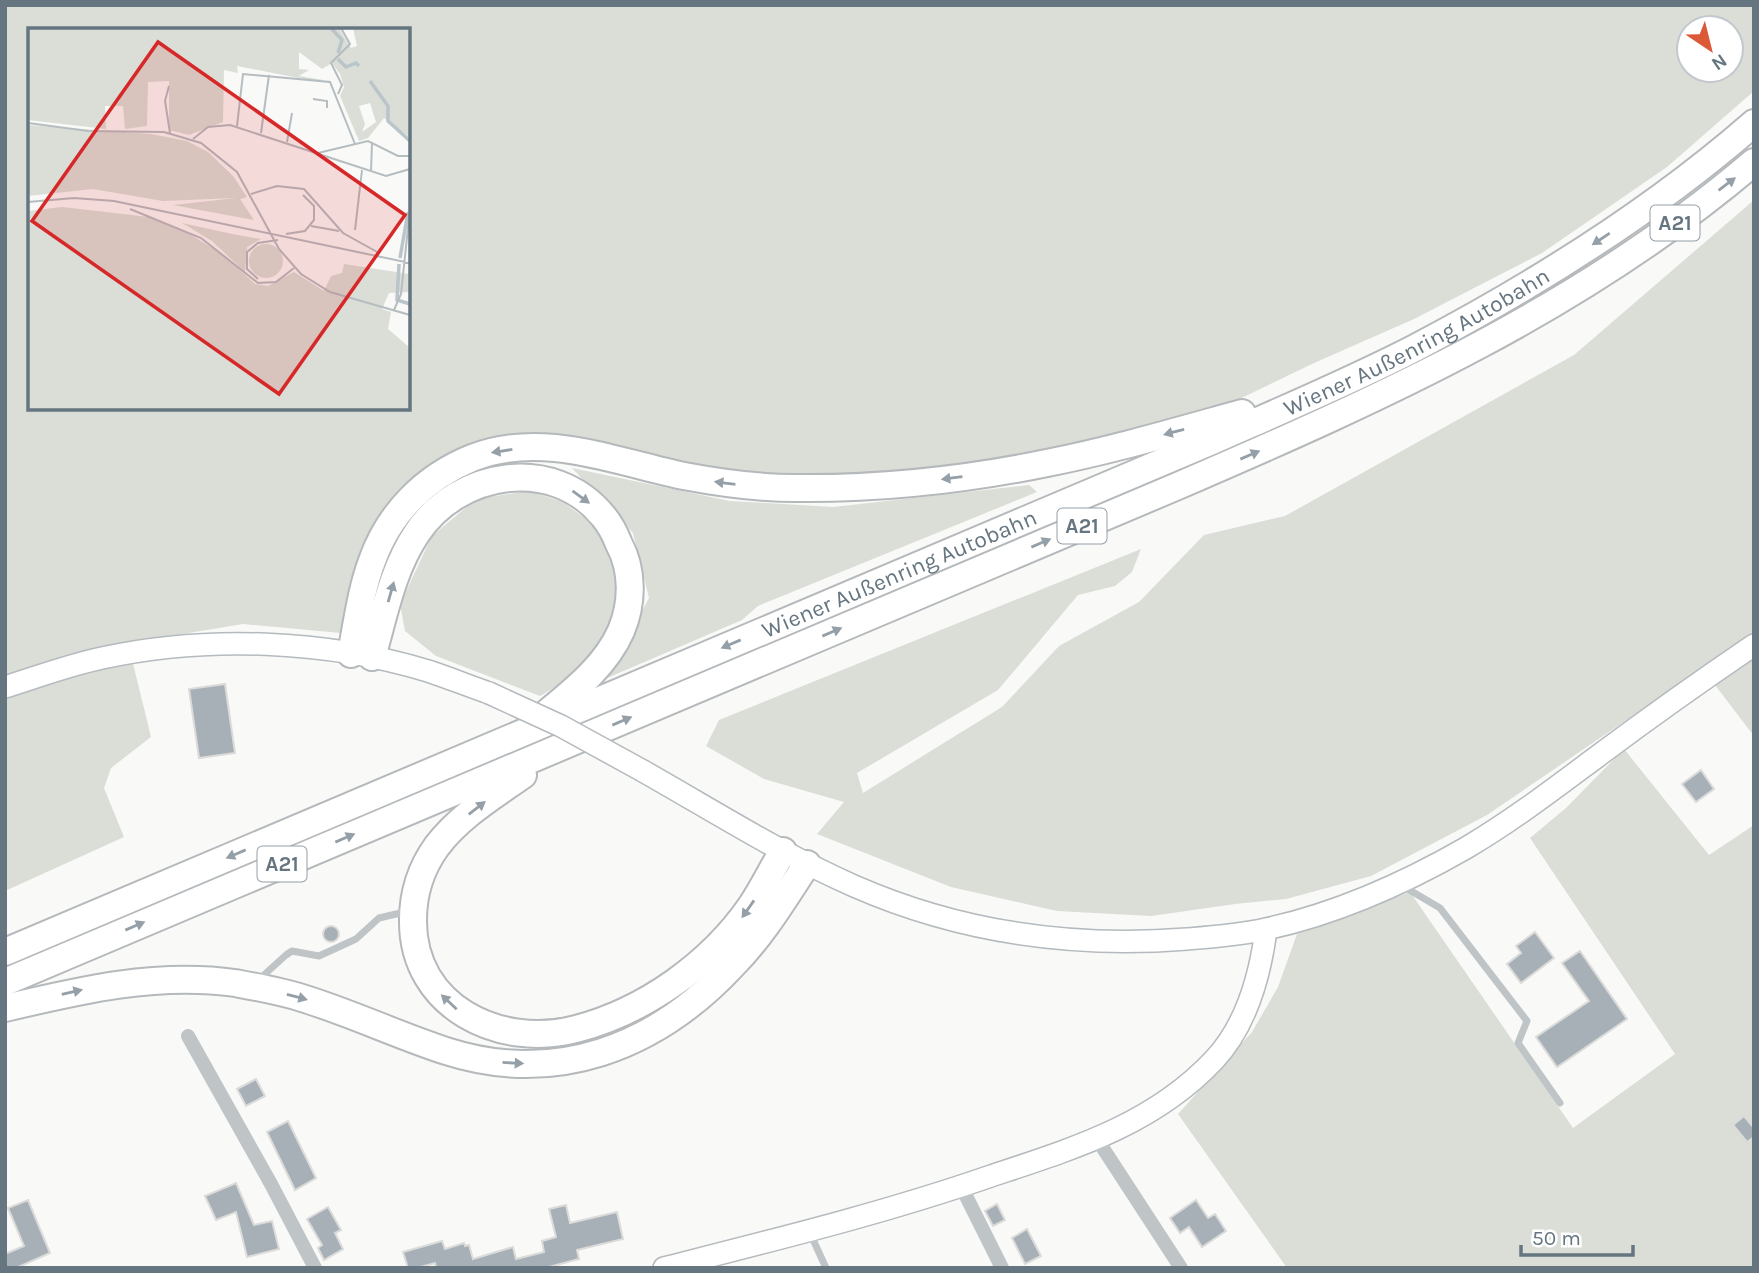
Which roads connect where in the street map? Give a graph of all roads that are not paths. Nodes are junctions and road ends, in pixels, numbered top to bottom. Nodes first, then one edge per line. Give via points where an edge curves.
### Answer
1 (1754, 123) edge
2 (1754, 162) edge
3 (1334, 386) junction
4 (1754, 645) edge
5 (361, 656) junction
6 (5, 687) edge
7 (524, 731) junction
8 (559, 748) junction
9 (783, 850) junction
10 (807, 864) junction
11 (1397, 883) junction
12 (413, 910) junction
13 (1266, 929) junction
14 (5, 951) edge
15 (5, 982) edge
16 (258, 987) junction
17 (5, 1008) edge
18 (188, 1036) dead end
19 (1560, 1103) dead end
20 (1097, 1139) junction
21 (961, 1186) junction
22 (810, 1232) junction
23 (315, 1268) edge
24 (664, 1268) edge
25 (826, 1268) edge
26 (1002, 1268) edge
27 (1181, 1268) edge

1 -> 3 highway, Wiener Außenring Autobahn / A21 via 1658,201 1533,282 1413,349
8 -> 2 highway, Wiener Außenring Autobahn / A21 via 1258,452 1437,368 1592,281
3 -> 5 highway via 1046,464 900,485 759,487 552,448 474,457 419,489 380,540 371,563
3 -> 7 highway, Wiener Außenring Autobahn / A21
4 - 11 main road via 1530,806 1468,846
5 - 6 main road via 241,643 172,647 101,658
5 -> 7 highway via 405,552 431,516 449,501 487,481 508,477 531,477 571,490 604,516 619,542 629,569 628,610 610,651 596,669
5 - 9 main road, bridge via 428,671 561,726
7 -> 14 highway, Wiener Außenring Autobahn / A21
12 -> 8 highway via 425,867 454,827
15 -> 8 highway, Wiener Außenring Autobahn / A21
9 - 10 main road
9 -> 12 highway via 751,906 707,956 653,996 575,1030 548,1034 502,1031 463,1014 447,1002 424,970 416,951
10 - 13 main road via 944,919 994,930 1108,943 1217,937
16 -> 10 highway via 300,997 481,1060 511,1064 569,1061 629,1042 709,989 756,939
11 - 13 main road via 1349,904
11 - 19 lane via 1440,908 1527,1021 1518,1043
12 - 16 lane via 379,918 355,939 319,956 292,951 265,974
13 - 20 main road via 1255,988 1233,1037 1216,1059 1166,1102
17 -> 16 highway via 144,981 193,980
18 - 23 street
20 - 21 main road
20 - 27 street
21 - 22 main road
21 - 26 street
22 - 24 main road
22 - 25 lane

